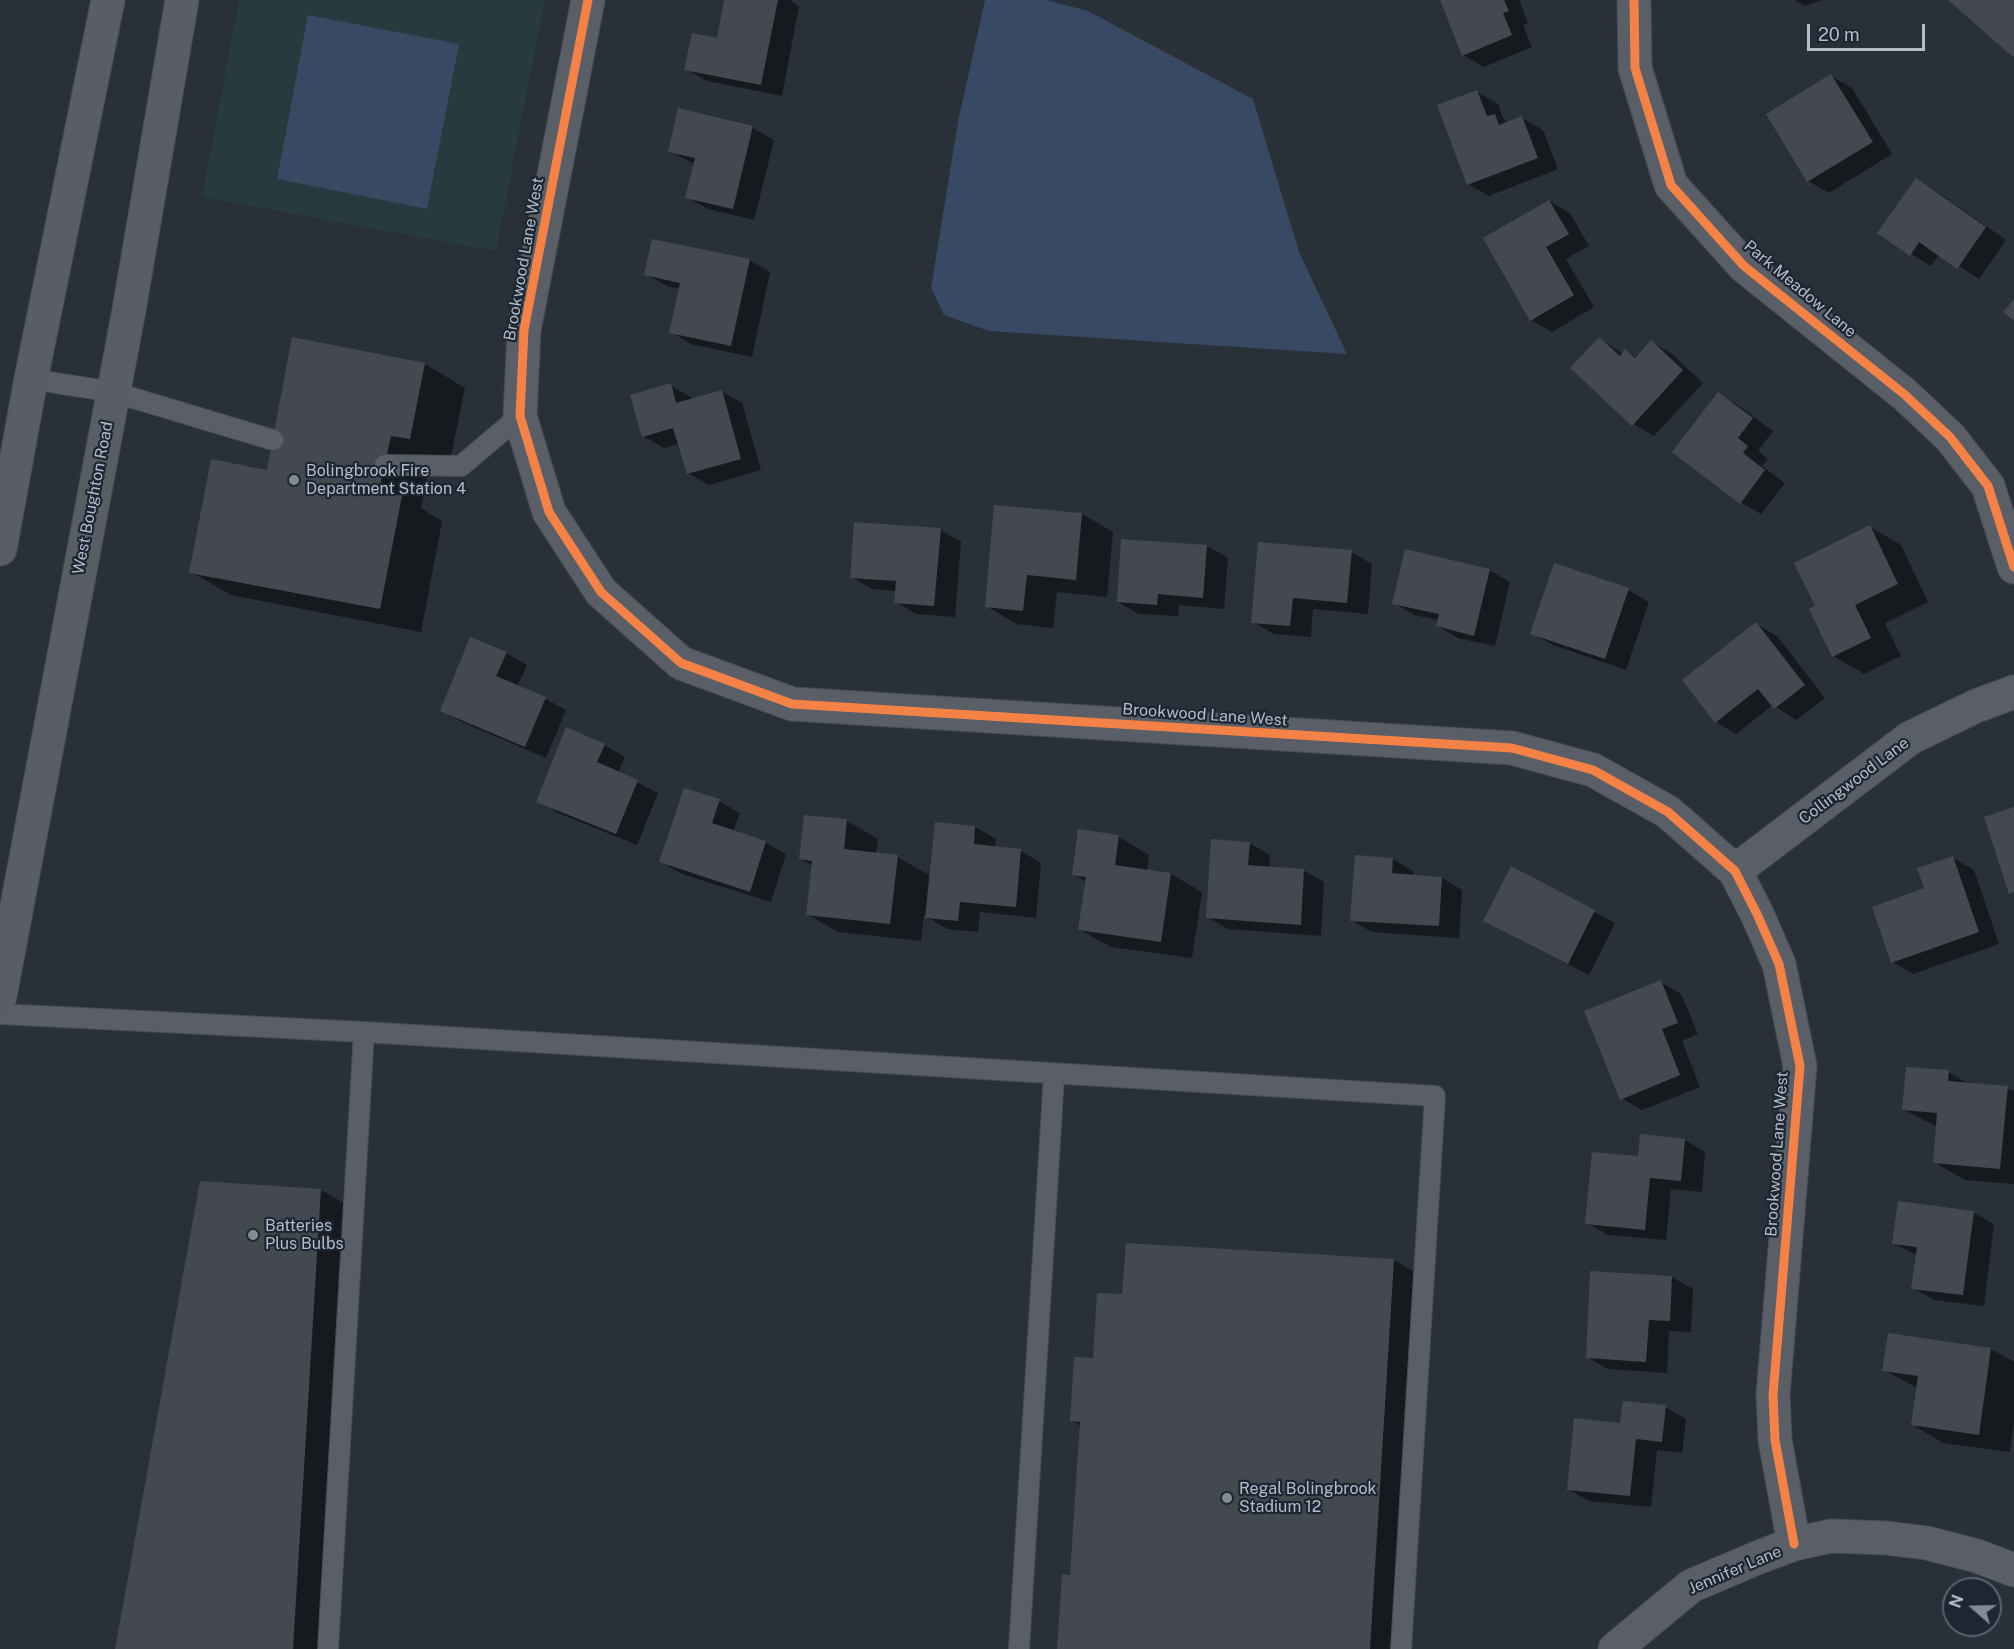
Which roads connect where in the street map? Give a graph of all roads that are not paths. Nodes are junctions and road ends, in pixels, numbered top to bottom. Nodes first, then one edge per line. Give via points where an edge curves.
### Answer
1 (108, 0) edge
2 (182, 0) edge
3 (588, 0) edge
4 (1634, 0) edge
5 (32, 379) junction
6 (113, 392) junction
7 (520, 416) junction
8 (273, 440) dead end
9 (385, 465) dead end
10 (0, 549) edge
11 (2014, 567) edge
12 (2014, 692) edge
13 (1735, 871) junction
14 (0, 996) edge
15 (0, 1014) edge
16 (364, 1032) junction
17 (1054, 1075) junction
18 (1794, 1545) junction
19 (2014, 1570) edge
20 (328, 1649) edge
21 (1019, 1649) edge
22 (1401, 1649) edge
23 (1615, 1649) edge

1 - 5 main road
2 - 6 main road, West Boughton Road
3 - 7 street, Brookwood Lane West via 524,330
4 - 11 street, Park Meadow Lane via 1635,68 1671,184 1744,266 1904,394 1950,437 1988,486
5 - 6 lane
5 - 10 main road
6 - 8 lane
6 - 14 main road, West Boughton Road
7 - 9 lane via 461,466
7 - 13 street, Brookwood Lane West via 549,512 602,592 681,663 792,704 1512,748 1593,770 1668,812
12 - 13 street, Collingwood Lane via 1910,738
13 - 18 street, Brookwood Lane West via 1779,964 1800,1066 1773,1395 1775,1440
15 - 16 lane
16 - 17 lane
16 - 20 lane
17 - 21 lane
17 - 22 lane via 1435,1096
18 - 19 street, Jennifer Lane via 1831,1536 1886,1538 1927,1543
18 - 23 street, Jennifer Lane via 1691,1586

